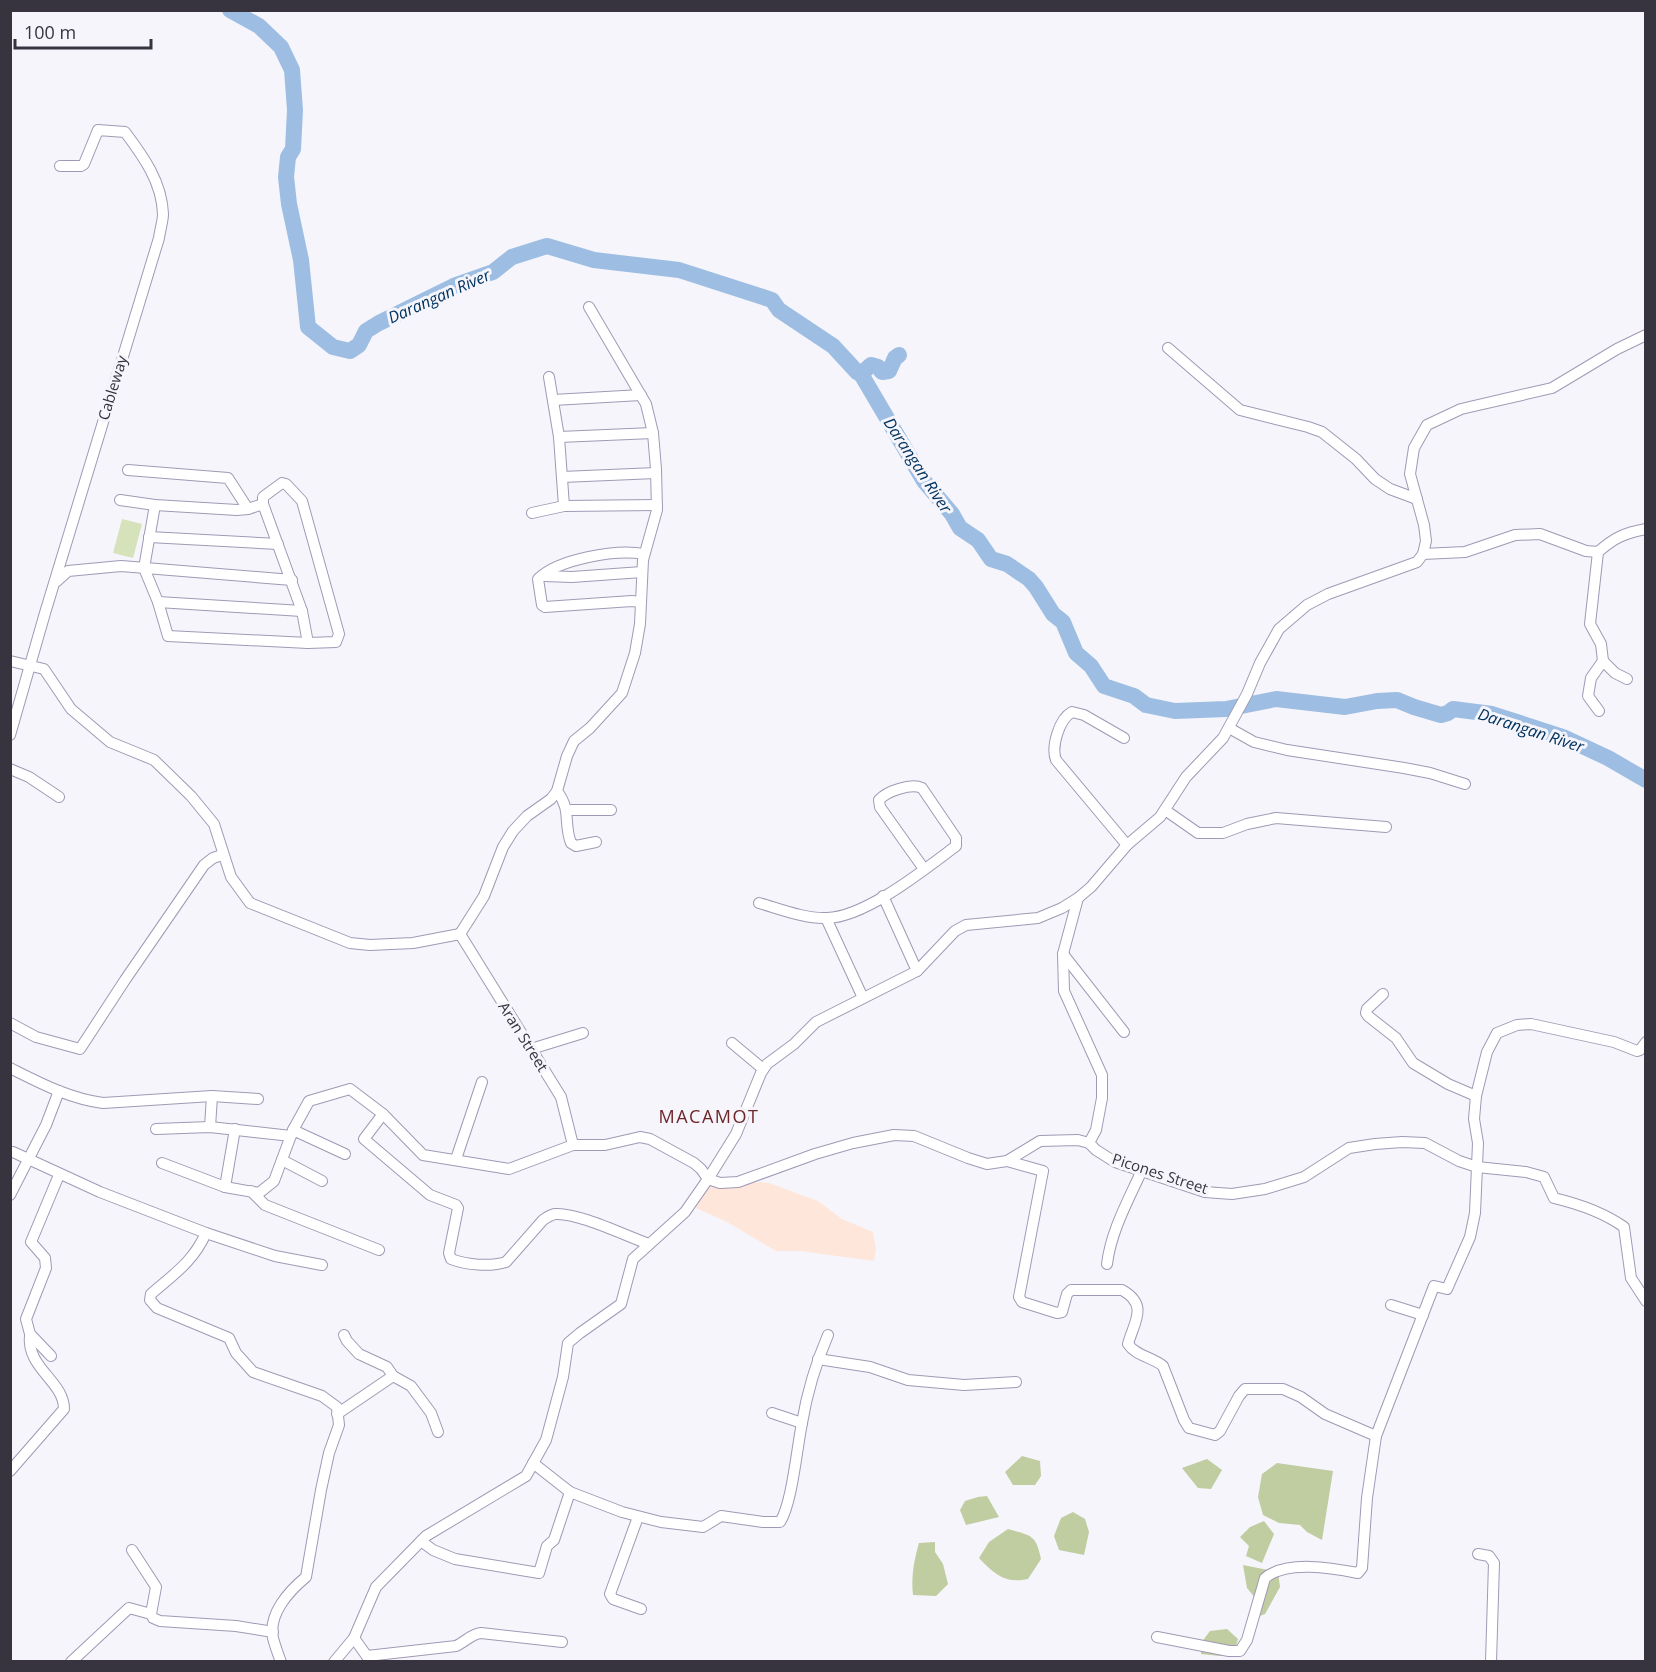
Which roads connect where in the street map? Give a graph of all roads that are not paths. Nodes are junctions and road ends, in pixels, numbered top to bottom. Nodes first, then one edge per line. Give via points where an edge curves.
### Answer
1 (60, 165) dead end
2 (589, 307) dead end
3 (1646, 335) edge
4 (1168, 348) dead end
5 (549, 378) dead end
6 (640, 395) junction
7 (553, 400) junction
8 (653, 433) junction
9 (559, 437) junction
10 (128, 470) dead end
11 (656, 473) junction
12 (562, 477) junction
13 (1417, 499) junction
14 (120, 500) dead end
15 (263, 504) junction
16 (155, 505) junction
17 (657, 505) junction
18 (564, 506) junction
19 (248, 509) junction
20 (532, 513) dead end
21 (1646, 529) edge
22 (148, 537) junction
23 (278, 543) junction
24 (1598, 552) junction
25 (644, 554) junction
26 (1423, 554) junction
27 (144, 568) junction
28 (642, 572) junction
29 (541, 576) junction
30 (292, 580) junction
31 (54, 584) junction
32 (158, 602) junction
33 (641, 602) junction
34 (302, 611) junction
35 (308, 643) junction
36 (10, 661) edge
37 (1603, 661) junction
38 (31, 664) junction
39 (1627, 678) dead end
40 (1599, 711) dead end
41 (1231, 725) junction
42 (10, 735) edge
43 (1124, 738) dead end
44 (10, 769) edge
45 (1465, 784) dead end
46 (557, 790) junction
47 (59, 797) dead end
48 (567, 810) junction
49 (611, 810) dead end
50 (1165, 810) junction
51 (1386, 827) dead end
52 (596, 842) dead end
53 (1127, 845) junction
54 (222, 855) junction
55 (924, 869) junction
56 (883, 896) junction
57 (1078, 898) junction
58 (759, 903) dead end
59 (826, 918) junction
60 (460, 934) junction
61 (1063, 954) junction
62 (917, 971) junction
63 (1383, 994) dead end
64 (863, 998) junction
65 (10, 1023) edge
66 (1124, 1032) dead end
67 (583, 1033) dead end
68 (1646, 1042) edge
69 (732, 1043) dead end
70 (531, 1049) junction
71 (10, 1068) edge
72 (763, 1069) junction
73 (482, 1082) dead end
74 (59, 1091) junction
75 (212, 1096) junction
76 (1476, 1096) junction
77 (258, 1099) dead end
78 (383, 1114) junction
79 (210, 1127) junction
80 (156, 1129) dead end
81 (235, 1129) junction
82 (292, 1132) junction
83 (1089, 1143) junction
84 (573, 1145) junction
85 (13, 1152) dead end
86 (345, 1154) dead end
87 (282, 1160) junction
88 (456, 1160) junction
89 (28, 1161) junction
90 (1007, 1161) junction
91 (162, 1163) dead end
92 (1477, 1167) junction
93 (1142, 1170) junction
94 (59, 1175) junction
95 (15, 1176) edge
96 (708, 1179) junction
97 (322, 1181) dead end
98 (225, 1187) junction
99 (251, 1191) junction
100 (10, 1195) edge
101 (206, 1233) junction
102 (649, 1244) junction
103 (379, 1250) dead end
104 (322, 1264) dead end
105 (1107, 1264) dead end
106 (1646, 1301) edge
107 (1391, 1305) dead end
108 (1423, 1315) junction
109 (30, 1334) junction
110 (344, 1335) dead end
111 (828, 1335) dead end
112 (51, 1356) dead end
113 (818, 1359) junction
114 (393, 1376) junction
115 (1016, 1382) dead end
116 (772, 1413) dead end
117 (338, 1414) junction
118 (802, 1423) junction
119 (438, 1432) dead end
120 (1376, 1436) junction
121 (533, 1463) junction
122 (10, 1471) edge
123 (570, 1492) junction
124 (638, 1517) junction
125 (421, 1541) junction
126 (132, 1550) dead end
127 (1478, 1554) dead end
128 (641, 1609) dead end
129 (151, 1614) junction
130 (273, 1632) junction
131 (1156, 1637) dead end
132 (354, 1638) junction
133 (562, 1642) dead end
134 (369, 1659) edge
135 (71, 1662) edge
136 (281, 1662) edge
137 (334, 1662) edge
138 (1491, 1662) edge

1 - 31 street, Cableway via 84,164 98,130 126,132 151,171 163,215
2 - 6 street
3 - 13 street via 1552,388 1461,408 1427,425 1414,448 1410,474
4 - 13 street via 1240,410 1322,432 1375,479
5 - 7 street
6 - 7 street
6 - 8 street
7 - 9 street
8 - 9 street
8 - 11 street
9 - 12 street
10 - 19 street via 228,478
11 - 12 street
11 - 17 street
12 - 18 street
13 - 26 street via 1426,541
14 - 16 street
15 - 19 street
15 - 23 street
15 - 35 street via 263,497 282,483 302,501 339,634 336,642
16 - 19 street
16 - 22 street
17 - 18 street
17 - 25 street
18 - 20 street
21 - 24 street via 1613,538
22 - 23 street
22 - 27 street
23 - 30 street
24 - 26 street via 1540,534 1515,536 1465,552
24 - 37 street via 1590,624 1601,644
25 - 28 street
25 - 29 street via 584,557
26 - 41 street via 1417,562 1328,594 1307,605 1279,629
27 - 30 street
27 - 31 street via 68,571
27 - 32 street
28 - 29 street
28 - 33 street
29 - 33 street via 538,579 542,605 546,607
30 - 34 street
31 - 38 street, Cableway
32 - 34 street
32 - 35 street via 168,636
33 - 46 street via 635,653 622,693 574,741
34 - 35 street
36 - 38 street
37 - 39 street
37 - 40 street via 1591,678 1588,696
38 - 42 street, Cableway
38 - 54 street via 44,669 71,709 110,742 154,760 191,796 214,824
41 - 45 street via 1254,742 1430,773
41 - 50 street via 1186,777
43 - 53 street via 1072,712 1066,715 1053,753
44 - 47 street
46 - 48 street
46 - 60 street via 513,831 484,896
48 - 49 street
48 - 52 street via 571,843 576,846
50 - 51 street via 1198,833 1223,833 1276,818
50 - 53 street
53 - 57 street
54 - 60 street via 231,877 250,903 350,943 413,943
54 - 65 street via 204,865 80,1049 36,1037
55 - 55 street via 879,800 913,785 922,788 956,838 956,846
55 - 56 street
56 - 59 street via 852,912
56 - 62 street
57 - 61 street
57 - 62 street via 1038,918 966,925 955,931
58 - 59 street
59 - 64 street
60 - 70 street, Aran Street
61 - 66 street
61 - 83 street via 1064,990 1102,1075 1096,1130
62 - 64 street
63 - 76 street via 1367,1009 1368,1016 1396,1038 1413,1063
64 - 72 street via 816,1022
67 - 70 street
68 - 76 street via 1637,1051 1614,1042 1531,1024 1506,1028 1493,1038
69 - 72 street
70 - 84 street, Aran Street via 561,1097
71 - 74 street
72 - 96 street via 736,1134
73 - 88 street
74 - 75 street via 103,1103
74 - 89 street
75 - 77 street
75 - 79 street
76 - 92 street
78 - 82 street via 350,1089 309,1101
78 - 88 street via 423,1155
78 - 102 street via 363,1139 430,1195 456,1205 451,1259 476,1264 506,1262 543,1220 558,1214
79 - 80 street
79 - 81 street
81 - 82 street
81 - 98 street
82 - 86 street
82 - 87 street
83 - 90 street via 1068,1139 1040,1142
83 - 93 street, Picones Street via 1115,1162
84 - 88 street via 509,1169
84 - 96 street via 650,1139 694,1163
85 - 89 street
87 - 97 street
87 - 99 street via 274,1181 259,1193
89 - 94 street
89 - 95 street
90 - 96 street via 987,1164 914,1136 894,1135 815,1154 738,1182
90 - 120 street via 1043,1171 1019,1297 1022,1302 1057,1313 1062,1312 1071,1290 1128,1293 1139,1315 1128,1344 1132,1351 1163,1366 1189,1428 1215,1435 1245,1389 1283,1389 1325,1414
91 - 98 street
92 - 93 street, Picones Street via 1425,1143 1402,1142 1349,1148 1304,1177 1232,1194 1205,1192
92 - 106 street, Picones Street via 1544,1177 1554,1198 1592,1209 1624,1227 1631,1278
92 - 108 street via 1470,1238 1446,1289 1434,1286
93 - 105 street via 1114,1231
94 - 101 street
94 - 109 street via 32,1242 45,1258 46,1268 26,1319
95 - 100 street
96 - 102 street via 685,1212
98 - 99 street
99 - 103 street via 265,1204
101 - 104 street via 275,1256
101 - 117 street via 192,1258 151,1294 152,1305 229,1338 253,1372 322,1396 337,1407
102 - 121 street via 633,1259 621,1304 568,1343 546,1440
107 - 108 street
108 - 120 street
109 - 112 street
109 - 122 street via 30,1349 46,1378 60,1392 64,1409
110 - 114 street via 359,1354 387,1367
111 - 113 street
113 - 115 street via 870,1367 908,1380
113 - 118 street
114 - 117 street
114 - 119 street via 422,1398
116 - 118 street
117 - 130 street via 339,1425 329,1453 306,1577 291,1589 275,1616
118 - 124 street via 780,1522 721,1516 703,1527
120 - 131 street via 1362,1568 1358,1574 1319,1566 1268,1576 1240,1651
121 - 123 street
121 - 125 street via 526,1476
123 - 124 street
123 - 125 street via 539,1574 455,1559
124 - 128 street via 610,1594 613,1599
125 - 132 street via 376,1587
126 - 129 street via 156,1587
127 - 138 street via 1489,1556 1494,1563
129 - 130 street via 160,1621
129 - 135 street via 129,1608
130 - 136 street
132 - 134 street
132 - 137 street
133 - 134 street via 481,1633 456,1646

